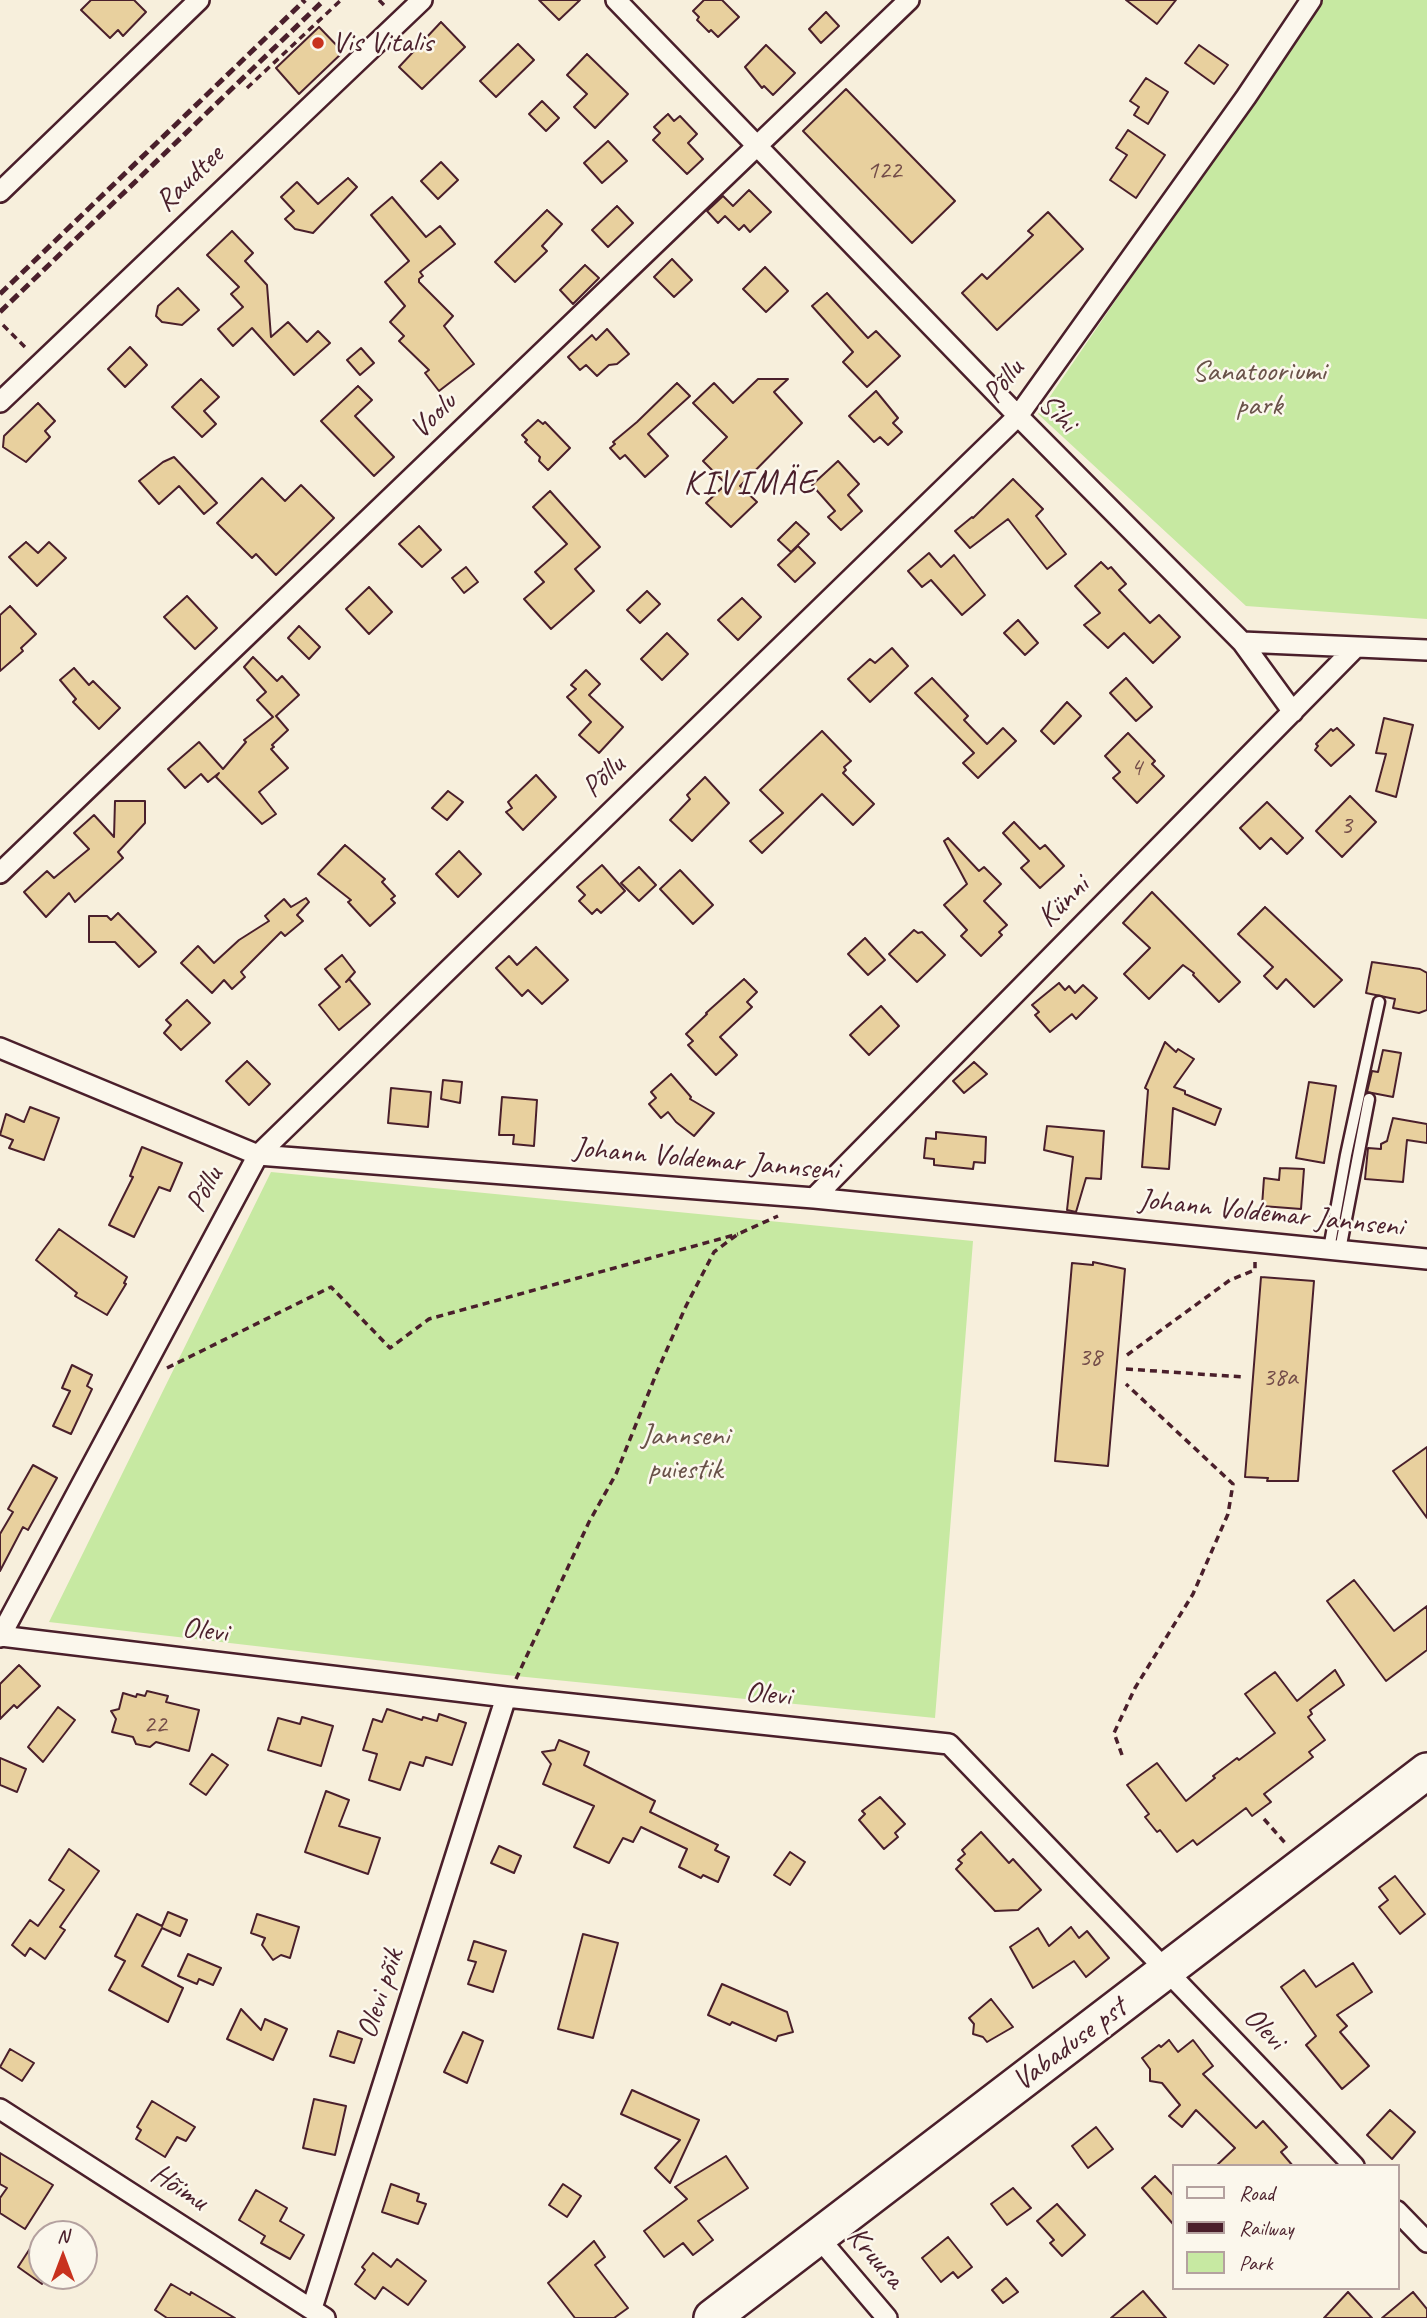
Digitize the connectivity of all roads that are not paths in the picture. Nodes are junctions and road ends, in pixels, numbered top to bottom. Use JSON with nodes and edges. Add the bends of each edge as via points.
{"nodes":[{"id":1,"x":199,"y":0,"type":"edge"},
{"id":2,"x":422,"y":0,"type":"edge"},
{"id":3,"x":616,"y":0,"type":"edge"},
{"id":4,"x":909,"y":0,"type":"edge"},
{"id":5,"x":1311,"y":0,"type":"edge"},
{"id":6,"x":758,"y":146,"type":"junction"},
{"id":7,"x":0,"y":192,"type":"edge"},
{"id":8,"x":0,"y":402,"type":"edge"},
{"id":9,"x":1018,"y":416,"type":"junction"},
{"id":10,"x":1242,"y":642,"type":"junction"},
{"id":11,"x":1356,"y":647,"type":"junction"},
{"id":12,"x":1427,"y":650,"type":"edge"},
{"id":13,"x":1293,"y":712,"type":"junction"},
{"id":14,"x":0,"y":873,"type":"edge"},
{"id":15,"x":1379,"y":1002,"type":"dead end"},
{"id":16,"x":0,"y":1048,"type":"edge"},
{"id":17,"x":1369,"y":1099,"type":"dead end"},
{"id":18,"x":258,"y":1155,"type":"junction"},
{"id":19,"x":814,"y":1198,"type":"junction"},
{"id":20,"x":1334,"y":1250,"type":"junction"},
{"id":21,"x":1427,"y":1259,"type":"edge"},
{"id":22,"x":0,"y":1637,"type":"edge"},
{"id":23,"x":506,"y":1697,"type":"junction"},
{"id":24,"x":1427,"y":1771,"type":"edge"},
{"id":25,"x":1427,"y":1797,"type":"edge"},
{"id":26,"x":1174,"y":1978,"type":"junction"},
{"id":27,"x":0,"y":2109,"type":"edge"},
{"id":28,"x":1352,"y":2164,"type":"edge"},
{"id":29,"x":1399,"y":2213,"type":"edge"},
{"id":30,"x":1427,"y":2242,"type":"edge"},
{"id":31,"x":825,"y":2245,"type":"junction"},
{"id":32,"x":319,"y":2313,"type":"edge"},
{"id":33,"x":712,"y":2318,"type":"edge"},
{"id":34,"x":747,"y":2318,"type":"edge"},
{"id":35,"x":887,"y":2318,"type":"edge"}],
"edges":[{"from":1,"to":7,"type":"street"},
{"from":2,"to":8,"type":"street","name":"Raudtee"},
{"from":3,"to":6,"type":"street","name":"Sihi"},
{"from":4,"to":6,"type":"street","name":"Voolu"},
{"from":5,"to":9,"type":"street","name":"Põllu"},
{"from":6,"to":9,"type":"street","name":"Sihi"},
{"from":6,"to":14,"type":"street","name":"Voolu"},
{"from":9,"to":10,"type":"street","name":"Sihi"},
{"from":9,"to":18,"type":"street","name":"Põllu"},
{"from":10,"to":11,"type":"street"},
{"from":10,"to":13,"type":"street","name":"Sihi"},
{"from":11,"to":12,"type":"street"},
{"from":11,"to":13,"type":"street","name":"Künni"},
{"from":13,"to":19,"type":"street","name":"Künni"},
{"from":15,"to":20,"type":"lane","via":[[1346,1155]]},
{"from":16,"to":18,"type":"street","name":"Johann Voldemar Jannseni"},
{"from":17,"to":20,"type":"lane"},
{"from":18,"to":19,"type":"street","name":"Johann Voldemar Jannseni"},
{"from":18,"to":22,"type":"street","name":"Põllu"},
{"from":19,"to":20,"type":"street","name":"Johann Voldemar Jannseni"},
{"from":20,"to":21,"type":"street","name":"Johann Voldemar Jannseni"},
{"from":22,"to":23,"type":"street","name":"Olevi"},
{"from":23,"to":26,"type":"street","name":"Olevi","via":[[949,1744]]},
{"from":23,"to":32,"type":"street","name":"Olevi põik"},
{"from":24,"to":26,"type":"highway","name":"Vabaduse pst"},
{"from":25,"to":26,"type":"highway","name":"Vabaduse pst"},
{"from":26,"to":28,"type":"street","name":"Olevi"},
{"from":26,"to":31,"type":"highway","name":"Vabaduse pst"},
{"from":27,"to":32,"type":"street","name":"Hõimu"},
{"from":29,"to":30,"type":"street"},
{"from":31,"to":33,"type":"highway","name":"Vabaduse pst"},
{"from":31,"to":34,"type":"highway","name":"Vabaduse pst"},
{"from":31,"to":35,"type":"street","name":"Kruusa"}]}
